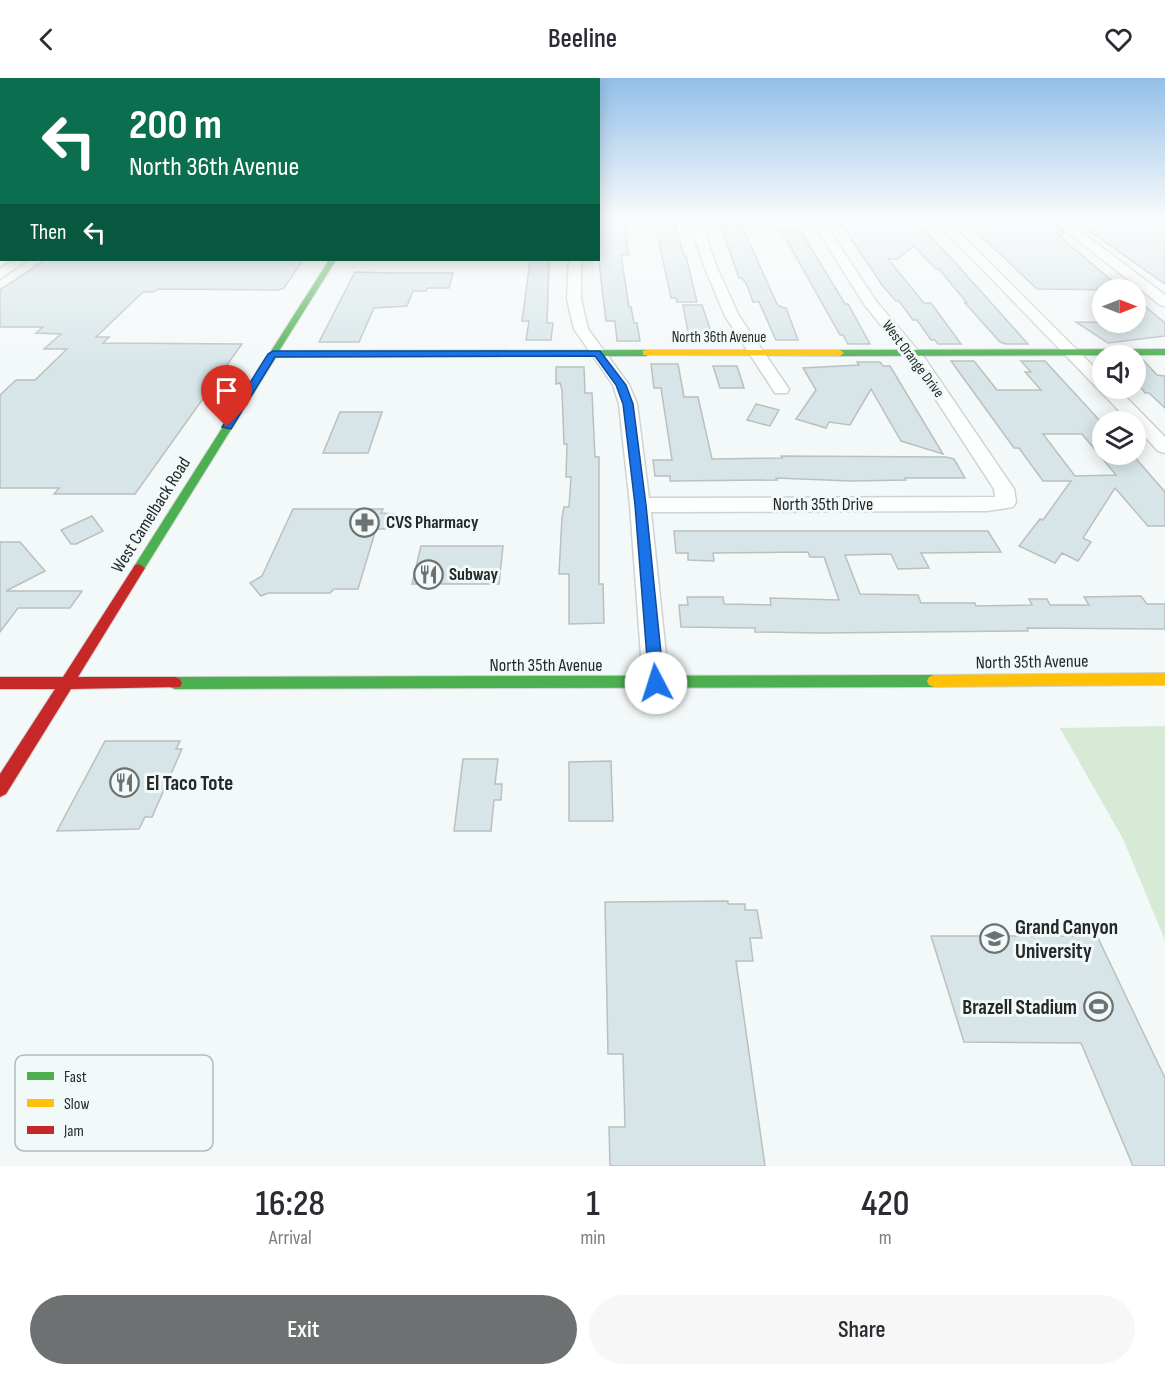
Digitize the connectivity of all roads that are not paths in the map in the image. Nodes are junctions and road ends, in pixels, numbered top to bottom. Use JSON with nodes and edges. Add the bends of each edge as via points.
{"nodes":[{"id":1,"x":326,"y":269,"type":"edge"},
{"id":2,"x":575,"y":269,"type":"edge"},
{"id":3,"x":713,"y":269,"type":"edge"},
{"id":4,"x":848,"y":269,"type":"edge"},
{"id":5,"x":988,"y":269,"type":"edge"},
{"id":6,"x":1121,"y":269,"type":"edge"},
{"id":7,"x":1165,"y":302,"type":"edge"},
{"id":8,"x":1071,"y":352,"type":"junction"},
{"id":9,"x":1165,"y":352,"type":"edge"},
{"id":10,"x":597,"y":353,"type":"junction"},
{"id":11,"x":756,"y":353,"type":"junction"},
{"id":12,"x":912,"y":353,"type":"junction"},
{"id":13,"x":273,"y":354,"type":"junction"},
{"id":14,"x":1092,"y":374,"type":"edge"},
{"id":15,"x":781,"y":389,"type":"dead end"},
{"id":16,"x":1118,"y":399,"type":"edge"},
{"id":17,"x":1165,"y":447,"type":"edge"},
{"id":18,"x":1006,"y":502,"type":"joint"},
{"id":19,"x":640,"y":505,"type":"junction"},
{"id":20,"x":1165,"y":679,"type":"edge"},
{"id":21,"x":0,"y":683,"type":"edge"},
{"id":22,"x":656,"y":683,"type":"junction"},
{"id":23,"x":66,"y":684,"type":"junction"},
{"id":24,"x":0,"y":789,"type":"edge"}],
"edges":[{"from":1,"to":13,"type":"main road","name":"West Camelback Road"},
{"from":2,"to":10,"type":"street","via":[[576,315]]},
{"from":3,"to":11,"type":"street","via":[[722,294]]},
{"from":4,"to":12,"type":"street","name":"West Orange Drive"},
{"from":5,"to":8,"type":"street"},
{"from":6,"to":7,"type":"street"},
{"from":8,"to":9,"type":"main road","name":"North 36th Avenue"},
{"from":8,"to":12,"type":"main road","name":"North 36th Avenue"},
{"from":8,"to":14,"type":"street"},
{"from":10,"to":11,"type":"main road","name":"North 36th Avenue"},
{"from":10,"to":13,"type":"main road","name":"North 36th Avenue"},
{"from":10,"to":19,"type":"street","via":[[621,385],[628,404]]},
{"from":11,"to":12,"type":"main road","name":"North 36th Avenue"},
{"from":11,"to":15,"type":"street"},
{"from":12,"to":18,"type":"street","name":"West Orange Drive","via":[[1004,489]]},
{"from":13,"to":23,"type":"main road","name":"West Camelback Road"},
{"from":16,"to":17,"type":"street"},
{"from":18,"to":19,"type":"street","name":"North 35th Drive"},
{"from":19,"to":22,"type":"street"},
{"from":20,"to":22,"type":"main road","name":"North 35th Avenue"},
{"from":21,"to":23,"type":"main road","name":"North 35th Avenue"},
{"from":22,"to":23,"type":"main road","name":"North 35th Avenue"},
{"from":23,"to":24,"type":"main road","name":"West Camelback Road"}]}
